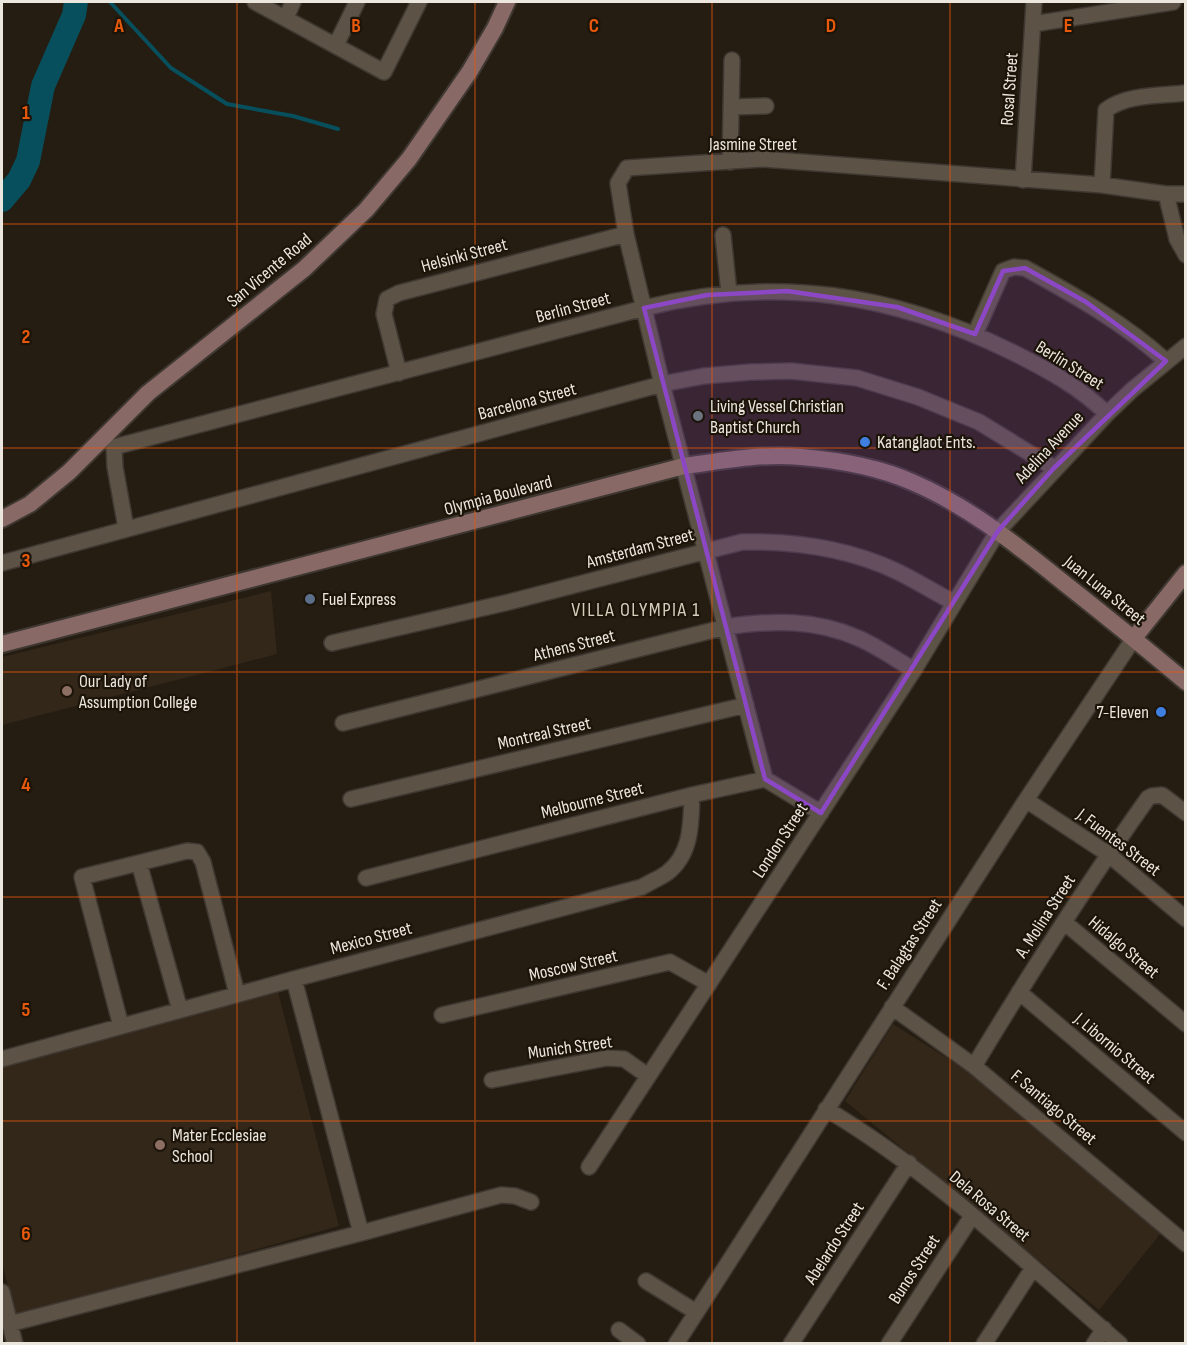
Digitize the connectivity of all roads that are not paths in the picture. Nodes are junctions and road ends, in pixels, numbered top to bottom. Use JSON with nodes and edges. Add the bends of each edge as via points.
{"nodes":[{"id":1,"x":255,"y":2,"type":"edge"},
{"id":2,"x":293,"y":2,"type":"edge"},
{"id":3,"x":357,"y":2,"type":"edge"},
{"id":4,"x":419,"y":2,"type":"edge"},
{"id":5,"x":507,"y":2,"type":"edge"},
{"id":6,"x":1034,"y":2,"type":"edge"},
{"id":7,"x":1173,"y":2,"type":"edge"},
{"id":8,"x":1113,"y":6,"type":"edge"},
{"id":9,"x":286,"y":18,"type":"junction"},
{"id":10,"x":1033,"y":24,"type":"junction"},
{"id":11,"x":336,"y":45,"type":"junction"},
{"id":12,"x":732,"y":60,"type":"dead end"},
{"id":13,"x":1185,"y":93,"type":"edge"},
{"id":14,"x":766,"y":106,"type":"dead end"},
{"id":15,"x":731,"y":107,"type":"junction"},
{"id":16,"x":730,"y":162,"type":"junction"},
{"id":17,"x":1023,"y":180,"type":"junction"},
{"id":18,"x":1102,"y":185,"type":"junction"},
{"id":19,"x":1166,"y":194,"type":"junction"},
{"id":20,"x":1185,"y":194,"type":"edge"},
{"id":21,"x":626,"y":234,"type":"junction"},
{"id":22,"x":723,"y":235,"type":"dead end"},
{"id":23,"x":1185,"y":255,"type":"edge"},
{"id":24,"x":729,"y":293,"type":"junction"},
{"id":25,"x":644,"y":308,"type":"junction"},
{"id":26,"x":975,"y":334,"type":"junction"},
{"id":27,"x":1185,"y":346,"type":"edge"},
{"id":28,"x":1166,"y":361,"type":"junction"},
{"id":29,"x":399,"y":373,"type":"junction"},
{"id":30,"x":662,"y":384,"type":"junction"},
{"id":31,"x":1107,"y":414,"type":"junction"},
{"id":32,"x":684,"y":466,"type":"junction"},
{"id":33,"x":1054,"y":468,"type":"junction"},
{"id":34,"x":2,"y":519,"type":"edge"},
{"id":35,"x":126,"y":528,"type":"junction"},
{"id":36,"x":998,"y":531,"type":"junction"},
{"id":37,"x":706,"y":550,"type":"junction"},
{"id":38,"x":2,"y":563,"type":"edge"},
{"id":39,"x":1185,"y":573,"type":"edge"},
{"id":40,"x":953,"y":602,"type":"junction"},
{"id":41,"x":726,"y":627,"type":"junction"},
{"id":42,"x":1134,"y":638,"type":"junction"},
{"id":43,"x":332,"y":643,"type":"dead end"},
{"id":44,"x":2,"y":644,"type":"edge"},
{"id":45,"x":914,"y":670,"type":"junction"},
{"id":46,"x":1185,"y":682,"type":"edge"},
{"id":47,"x":746,"y":705,"type":"junction"},
{"id":48,"x":344,"y":723,"type":"dead end"},
{"id":49,"x":765,"y":779,"type":"junction"},
{"id":50,"x":692,"y":795,"type":"junction"},
{"id":51,"x":351,"y":799,"type":"dead end"},
{"id":52,"x":1026,"y":800,"type":"junction"},
{"id":53,"x":820,"y":813,"type":"junction"},
{"id":54,"x":1185,"y":813,"type":"edge"},
{"id":55,"x":1108,"y":854,"type":"junction"},
{"id":56,"x":139,"y":863,"type":"junction"},
{"id":57,"x":366,"y":878,"type":"dead end"},
{"id":58,"x":1185,"y":919,"type":"edge"},
{"id":59,"x":1064,"y":922,"type":"junction"},
{"id":60,"x":294,"y":979,"type":"junction"},
{"id":61,"x":709,"y":984,"type":"junction"},
{"id":62,"x":1019,"y":992,"type":"junction"},
{"id":63,"x":237,"y":994,"type":"junction"},
{"id":64,"x":892,"y":1007,"type":"junction"},
{"id":65,"x":180,"y":1010,"type":"junction"},
{"id":66,"x":441,"y":1015,"type":"dead end"},
{"id":67,"x":1185,"y":1024,"type":"edge"},
{"id":68,"x":121,"y":1026,"type":"junction"},
{"id":69,"x":2,"y":1059,"type":"edge"},
{"id":70,"x":974,"y":1066,"type":"junction"},
{"id":71,"x":648,"y":1076,"type":"junction"},
{"id":72,"x":492,"y":1080,"type":"dead end"},
{"id":73,"x":826,"y":1109,"type":"junction"},
{"id":74,"x":1185,"y":1133,"type":"edge"},
{"id":75,"x":909,"y":1163,"type":"junction"},
{"id":76,"x":589,"y":1167,"type":"dead end"},
{"id":77,"x":531,"y":1202,"type":"dead end"},
{"id":78,"x":972,"y":1216,"type":"junction"},
{"id":79,"x":362,"y":1233,"type":"junction"},
{"id":80,"x":1185,"y":1244,"type":"edge"},
{"id":81,"x":1032,"y":1268,"type":"junction"},
{"id":82,"x":646,"y":1281,"type":"dead end"},
{"id":83,"x":2,"y":1292,"type":"edge"},
{"id":84,"x":696,"y":1312,"type":"junction"},
{"id":85,"x":9,"y":1324,"type":"junction"},
{"id":86,"x":1104,"y":1329,"type":"junction"},
{"id":87,"x":619,"y":1330,"type":"dead end"},
{"id":88,"x":15,"y":1344,"type":"edge"},
{"id":89,"x":638,"y":1344,"type":"edge"},
{"id":90,"x":676,"y":1344,"type":"edge"},
{"id":91,"x":791,"y":1344,"type":"edge"},
{"id":92,"x":888,"y":1344,"type":"edge"},
{"id":93,"x":984,"y":1344,"type":"edge"},
{"id":94,"x":1094,"y":1344,"type":"edge"},
{"id":95,"x":1120,"y":1344,"type":"edge"}],
"edges":[{"from":1,"to":9,"type":"street"},
{"from":2,"to":9,"type":"street"},
{"from":3,"to":11,"type":"street"},
{"from":4,"to":11,"type":"street","via":[[384,72]]},
{"from":5,"to":34,"type":"main road","name":"San Vicente Road","via":[[470,71],[409,159],[366,210],[304,269],[148,393],[69,472],[30,504]]},
{"from":6,"to":10,"type":"street","name":"Rosal Street"},
{"from":7,"to":8,"type":"street"},
{"from":8,"to":10,"type":"street"},
{"from":9,"to":11,"type":"street"},
{"from":10,"to":17,"type":"street","name":"Rosal Street"},
{"from":12,"to":15,"type":"street"},
{"from":13,"to":18,"type":"street","via":[[1126,100],[1106,110]]},
{"from":14,"to":15,"type":"street"},
{"from":15,"to":16,"type":"street"},
{"from":16,"to":17,"type":"street","name":"Jasmine Street","via":[[762,159]]},
{"from":16,"to":21,"type":"street","name":"Jasmine Street","via":[[627,168],[618,183]]},
{"from":17,"to":18,"type":"street","name":"Jasmine Street"},
{"from":18,"to":19,"type":"street","name":"Jasmine Street"},
{"from":19,"to":20,"type":"street","name":"Jasmine Street"},
{"from":19,"to":23,"type":"street"},
{"from":21,"to":25,"type":"street","name":"Jasmine Street"},
{"from":21,"to":29,"type":"street","name":"Helsinki Street","via":[[399,292],[387,299],[384,314]]},
{"from":22,"to":24,"type":"street"},
{"from":24,"to":25,"type":"street","name":"Berlin Street"},
{"from":24,"to":26,"type":"street","name":"Berlin Street","via":[[787,291],[828,295],[897,307]]},
{"from":25,"to":29,"type":"street","name":"Berlin Street"},
{"from":25,"to":30,"type":"street","name":"Jasmine Street"},
{"from":26,"to":28,"type":"street","via":[[1003,271],[1025,268],[1086,302]]},
{"from":26,"to":31,"type":"street","name":"Berlin Street","via":[[1046,369]]},
{"from":27,"to":28,"type":"street","name":"Adelina Avenue"},
{"from":28,"to":31,"type":"street","name":"Adelina Avenue"},
{"from":29,"to":35,"type":"street","name":"Berlin Street","via":[[114,447]]},
{"from":30,"to":32,"type":"street","name":"Jasmine Street"},
{"from":30,"to":33,"type":"street","name":"Barcelona Street","via":[[704,376],[791,370],[857,378],[979,422]]},
{"from":30,"to":35,"type":"street","name":"Barcelona Street"},
{"from":31,"to":33,"type":"street","name":"Adelina Avenue"},
{"from":32,"to":36,"type":"main road","name":"Olympia Boulevard","via":[[759,456],[801,457],[860,466],[941,495]]},
{"from":32,"to":37,"type":"street","name":"Jasmine Street"},
{"from":32,"to":44,"type":"main road","name":"Olympia Boulevard"},
{"from":33,"to":36,"type":"street","name":"Adelina Avenue"},
{"from":35,"to":38,"type":"street","name":"Barcelona Street"},
{"from":36,"to":40,"type":"street","name":"London Street"},
{"from":36,"to":42,"type":"main road","name":"Juan Luna Street"},
{"from":37,"to":40,"type":"street","name":"Amsterdam Street","via":[[742,542],[816,546],[895,570]]},
{"from":37,"to":41,"type":"street","name":"Jasmine Street"},
{"from":37,"to":43,"type":"street","name":"Amsterdam Street"},
{"from":39,"to":42,"type":"main road","name":"F. Balagtas Street"},
{"from":40,"to":45,"type":"street","name":"London Street"},
{"from":41,"to":45,"type":"street","name":"Athens Street","via":[[763,622],[811,624],[858,638]]},
{"from":41,"to":47,"type":"street","name":"Jasmine Street"},
{"from":41,"to":48,"type":"street","name":"Athens Street"},
{"from":42,"to":46,"type":"main road","name":"Juan Luna Street"},
{"from":42,"to":52,"type":"street","name":"F. Balagtas Street"},
{"from":45,"to":53,"type":"street","name":"London Street"},
{"from":47,"to":49,"type":"street","name":"Jasmine Street"},
{"from":47,"to":51,"type":"street","name":"Montreal Street"},
{"from":49,"to":50,"type":"street","name":"Melbourne Street"},
{"from":49,"to":53,"type":"street"},
{"from":50,"to":57,"type":"street","name":"Melbourne Street"},
{"from":50,"to":60,"type":"street","name":"Mexico Street","via":[[690,837],[681,856],[668,872],[642,887]]},
{"from":52,"to":55,"type":"street","name":"J. Fuentes Street"},
{"from":52,"to":64,"type":"street","name":"F. Balagtas Street"},
{"from":53,"to":61,"type":"street","name":"London Street"},
{"from":54,"to":55,"type":"street","name":"A. Molina Street","via":[[1167,797],[1148,798]]},
{"from":55,"to":58,"type":"street","name":"J. Fuentes Street"},
{"from":55,"to":59,"type":"street","name":"A. Molina Street"},
{"from":56,"to":63,"type":"street","via":[[196,852],[203,862]]},
{"from":56,"to":65,"type":"street"},
{"from":56,"to":68,"type":"street","via":[[82,877]]},
{"from":59,"to":62,"type":"street","name":"A. Molina Street"},
{"from":59,"to":67,"type":"street","name":"Hidalgo Street"},
{"from":60,"to":63,"type":"street","name":"Mexico Street"},
{"from":60,"to":79,"type":"street"},
{"from":61,"to":66,"type":"street","name":"Moscow Street","via":[[670,962]]},
{"from":61,"to":71,"type":"street","name":"London Street"},
{"from":62,"to":70,"type":"street","name":"A. Molina Street"},
{"from":62,"to":74,"type":"street","name":"J. Libornio Street"},
{"from":63,"to":65,"type":"street","name":"Mexico Street"},
{"from":64,"to":70,"type":"street","name":"F. Santiago Street"},
{"from":64,"to":73,"type":"street","name":"F. Balagtas Street"},
{"from":65,"to":68,"type":"street","name":"Mexico Street"},
{"from":68,"to":69,"type":"street","name":"Mexico Street"},
{"from":70,"to":80,"type":"street","name":"F. Santiago Street"},
{"from":71,"to":72,"type":"street","name":"Munich Street","via":[[624,1059],[607,1058]]},
{"from":71,"to":76,"type":"street","name":"London Street"},
{"from":73,"to":75,"type":"street","name":"Dela Rosa Street"},
{"from":73,"to":84,"type":"street","name":"F. Balagtas Street"},
{"from":75,"to":78,"type":"street","name":"Dela Rosa Street"},
{"from":75,"to":91,"type":"street","name":"Abelardo Street"},
{"from":77,"to":79,"type":"street","via":[[501,1195]]},
{"from":78,"to":81,"type":"street","name":"Dela Rosa Street"},
{"from":78,"to":92,"type":"street","name":"Bunos Street"},
{"from":79,"to":85,"type":"street"},
{"from":81,"to":86,"type":"street","name":"Dela Rosa Street"},
{"from":81,"to":93,"type":"street"},
{"from":82,"to":84,"type":"street"},
{"from":83,"to":85,"type":"street"},
{"from":84,"to":90,"type":"street","name":"F. Balagtas Street"},
{"from":85,"to":88,"type":"street"},
{"from":86,"to":94,"type":"street"},
{"from":86,"to":95,"type":"street","name":"Dela Rosa Street"},
{"from":87,"to":89,"type":"street"}]}
